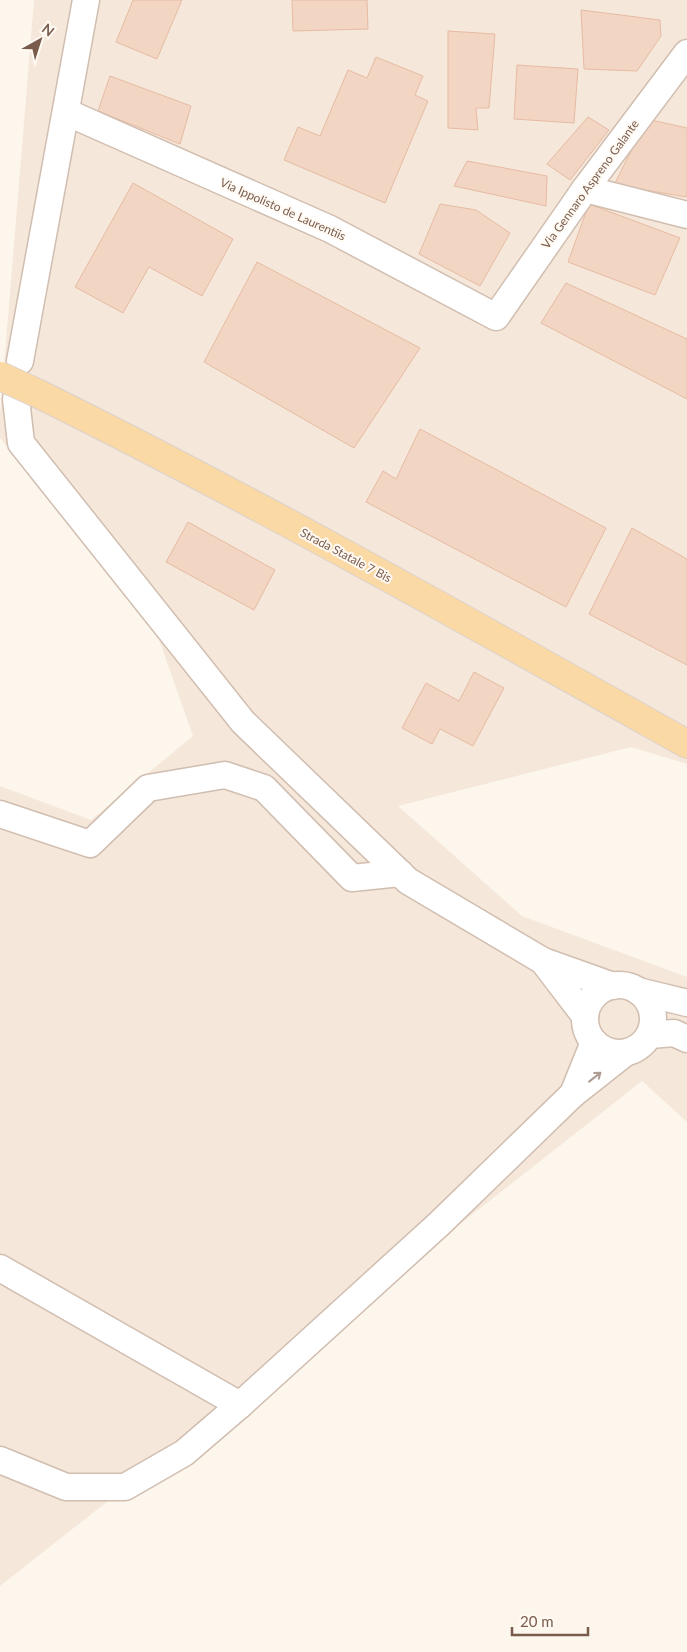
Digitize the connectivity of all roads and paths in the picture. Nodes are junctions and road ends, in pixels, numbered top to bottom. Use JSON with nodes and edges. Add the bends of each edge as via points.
{"nodes":[{"id":1,"x":86,"y":0,"type":"edge"},
{"id":2,"x":687,"y":53,"type":"edge"},
{"id":3,"x":66,"y":112,"type":"junction"},
{"id":4,"x":585,"y":189,"type":"junction"},
{"id":5,"x":687,"y":215,"type":"edge"},
{"id":6,"x":496,"y":317,"type":"joint"},
{"id":7,"x":10,"y":369,"type":"edge"},
{"id":8,"x":28,"y":396,"type":"junction"},
{"id":9,"x":687,"y":744,"type":"edge"},
{"id":10,"x":0,"y":814,"type":"edge"},
{"id":11,"x":400,"y":873,"type":"junction"},
{"id":12,"x":543,"y":961,"type":"junction"},
{"id":13,"x":626,"y":988,"type":"junction"},
{"id":14,"x":687,"y":1003,"type":"edge"},
{"id":15,"x":687,"y":1007,"type":"edge"},
{"id":16,"x":585,"y":1016,"type":"junction"},
{"id":17,"x":650,"y":1034,"type":"junction"},
{"id":18,"x":687,"y":1038,"type":"edge"},
{"id":19,"x":594,"y":1042,"type":"junction"},
{"id":20,"x":625,"y":1053,"type":"junction"},
{"id":21,"x":573,"y":1094,"type":"junction"},
{"id":22,"x":0,"y":1268,"type":"edge"},
{"id":23,"x":240,"y":1405,"type":"junction"},
{"id":24,"x":0,"y":1460,"type":"edge"}],
"edges":[{"from":1,"to":3,"type":"street"},
{"from":2,"to":4,"type":"street","name":"Via Gennaro Aspreno Galante"},
{"from":3,"to":6,"type":"street","name":"Via Ippolisto de Laurentiis","via":[[330,229]]},
{"from":3,"to":7,"type":"street"},
{"from":4,"to":5,"type":"street"},
{"from":4,"to":6,"type":"street","name":"Via Gennaro Aspreno Galante"},
{"from":7,"to":8,"type":"main road","name":"Strada Statale 7 Bis","bridge":true},
{"from":8,"to":9,"type":"main road","name":"Strada Statale 7 Bis","via":[[133,440]]},
{"from":8,"to":11,"type":"street","via":[[21,443],[243,722]]},
{"from":10,"to":11,"type":"street","via":[[90,844],[148,788],[225,775],[264,788],[352,878]]},
{"from":11,"to":12,"type":"street","via":[[408,881]]},
{"from":12,"to":13,"type":"street"},
{"from":12,"to":16,"type":"street"},
{"from":13,"to":14,"type":"street"},
{"from":13,"to":16,"type":"street","via":[[603,989],[594,996]]},
{"from":13,"to":17,"type":"street","via":[[645,997],[653,1015]]},
{"from":15,"to":17,"type":"street"},
{"from":16,"to":19,"type":"street","via":[[588,1034]]},
{"from":17,"to":18,"type":"street","via":[[674,1033]]},
{"from":17,"to":20,"type":"street","via":[[635,1050]]},
{"from":19,"to":20,"type":"street","via":[[608,1051]]},
{"from":19,"to":21,"type":"street"},
{"from":21,"to":20,"type":"street","one_way":true},
{"from":21,"to":23,"type":"street","via":[[439,1224]]},
{"from":22,"to":23,"type":"street"},
{"from":23,"to":24,"type":"street","via":[[184,1453],[126,1487],[66,1488]]}]}
